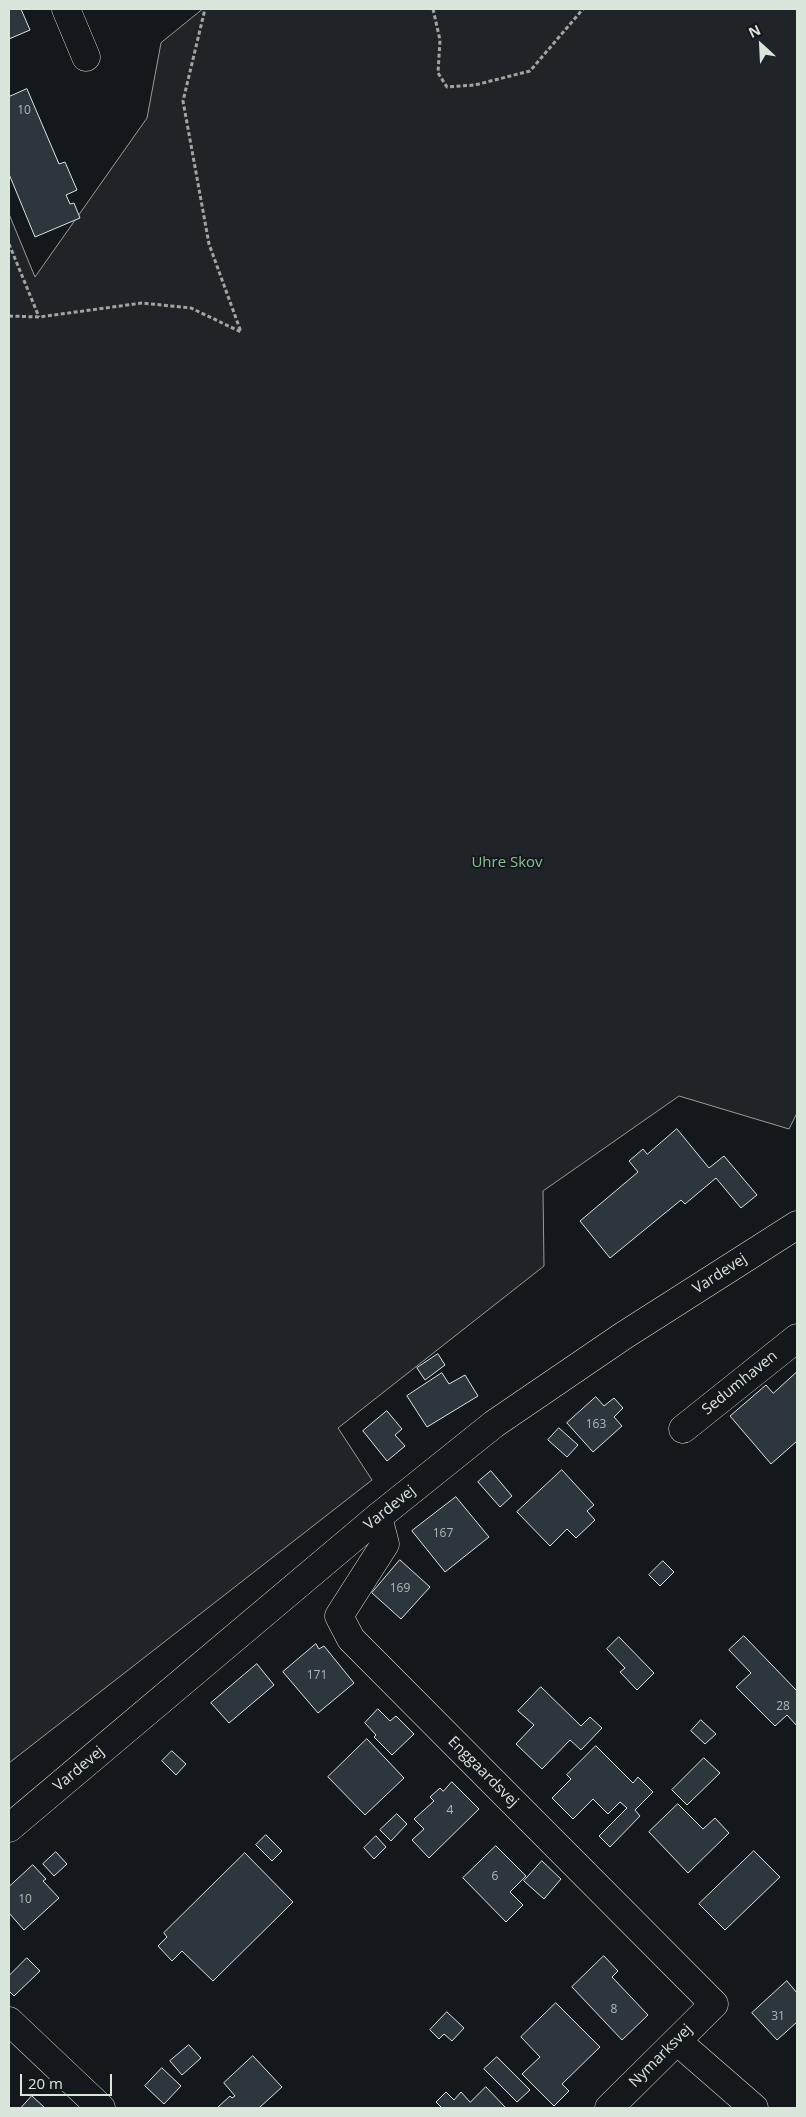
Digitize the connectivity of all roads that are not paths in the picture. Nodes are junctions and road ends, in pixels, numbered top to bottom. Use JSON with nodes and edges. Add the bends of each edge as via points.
{"nodes":[{"id":1,"x":66,"y":9,"type":"edge"},
{"id":2,"x":86,"y":57,"type":"dead end"},
{"id":3,"x":797,"y":1225,"type":"edge"},
{"id":4,"x":797,"y":1338,"type":"edge"},
{"id":5,"x":683,"y":1429,"type":"dead end"},
{"id":6,"x":378,"y":1517,"type":"junction"},
{"id":7,"x":9,"y":1828,"type":"edge"},
{"id":8,"x":714,"y":2004,"type":"joint"},
{"id":9,"x":9,"y":2021,"type":"edge"},
{"id":10,"x":677,"y":2042,"type":"junction"},
{"id":11,"x":101,"y":2108,"type":"edge"},
{"id":12,"x":609,"y":2108,"type":"edge"},
{"id":13,"x":754,"y":2108,"type":"edge"}],
"edges":[{"from":1,"to":2,"type":"street"},
{"from":3,"to":6,"type":"street","name":"Vardevej","via":[[623,1336],[494,1424]]},
{"from":4,"to":5,"type":"street","name":"Sedumhaven"},
{"from":6,"to":7,"type":"street","name":"Vardevej"},
{"from":6,"to":8,"type":"street","name":"Enggaardsvej","via":[[386,1544],[339,1616],[351,1639]]},
{"from":8,"to":10,"type":"street","name":"Nymarksvej"},
{"from":9,"to":11,"type":"street"},
{"from":10,"to":12,"type":"street","name":"Nymarksvej"},
{"from":10,"to":13,"type":"street"}]}
